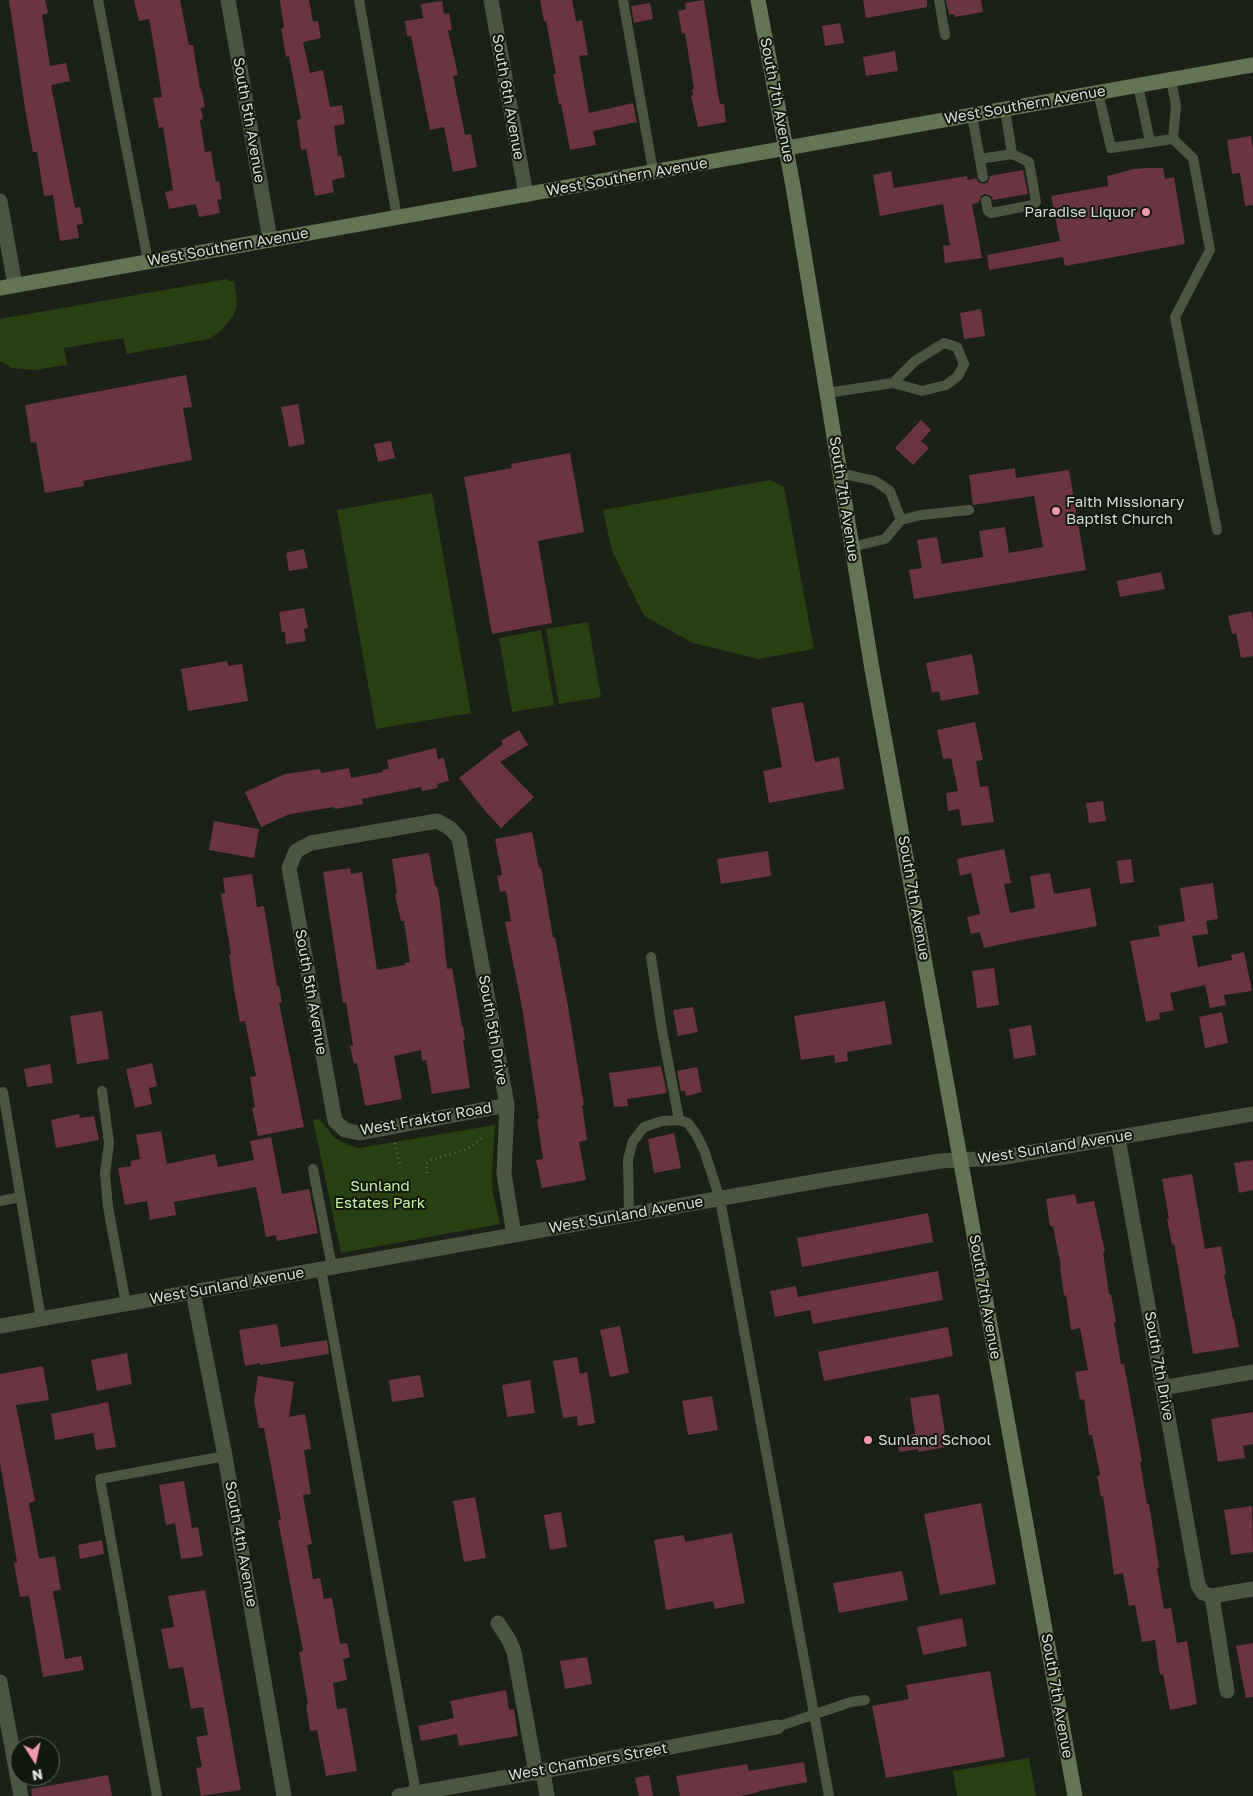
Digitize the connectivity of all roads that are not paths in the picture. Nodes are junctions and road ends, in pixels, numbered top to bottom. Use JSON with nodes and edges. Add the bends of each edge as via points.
{"nodes":[{"id":1,"x":98,"y":0,"type":"edge"},
{"id":2,"x":228,"y":0,"type":"edge"},
{"id":3,"x":359,"y":0,"type":"edge"},
{"id":4,"x":491,"y":0,"type":"edge"},
{"id":5,"x":623,"y":0,"type":"edge"},
{"id":6,"x":758,"y":0,"type":"edge"},
{"id":7,"x":939,"y":0,"type":"edge"},
{"id":8,"x":945,"y":35,"type":"dead end"},
{"id":9,"x":1253,"y":64,"type":"edge"},
{"id":10,"x":1171,"y":79,"type":"junction"},
{"id":11,"x":1138,"y":85,"type":"junction"},
{"id":12,"x":1098,"y":92,"type":"junction"},
{"id":13,"x":1005,"y":109,"type":"junction"},
{"id":14,"x":972,"y":115,"type":"junction"},
{"id":15,"x":1173,"y":139,"type":"junction"},
{"id":16,"x":1150,"y":142,"type":"junction"},
{"id":17,"x":785,"y":148,"type":"junction"},
{"id":18,"x":1012,"y":154,"type":"junction"},
{"id":19,"x":980,"y":159,"type":"junction"},
{"id":20,"x":654,"y":171,"type":"junction"},
{"id":21,"x":983,"y":177,"type":"dead end"},
{"id":22,"x":526,"y":195,"type":"junction"},
{"id":23,"x":0,"y":201,"type":"edge"},
{"id":24,"x":986,"y":201,"type":"dead end"},
{"id":25,"x":397,"y":217,"type":"junction"},
{"id":26,"x":270,"y":239,"type":"junction"},
{"id":27,"x":148,"y":261,"type":"junction"},
{"id":28,"x":8,"y":286,"type":"edge"},
{"id":29,"x":893,"y":383,"type":"junction"},
{"id":30,"x":827,"y":393,"type":"junction"},
{"id":31,"x":840,"y":473,"type":"junction"},
{"id":32,"x":969,"y":510,"type":"dead end"},
{"id":33,"x":901,"y":520,"type":"junction"},
{"id":34,"x":1217,"y":530,"type":"dead end"},
{"id":35,"x":852,"y":547,"type":"junction"},
{"id":36,"x":296,"y":851,"type":"joint"},
{"id":37,"x":651,"y":958,"type":"dead end"},
{"id":38,"x":102,"y":1091,"type":"dead end"},
{"id":39,"x":3,"y":1092,"type":"dead end"},
{"id":40,"x":507,"y":1105,"type":"junction"},
{"id":41,"x":1253,"y":1114,"type":"edge"},
{"id":42,"x":679,"y":1120,"type":"junction"},
{"id":43,"x":345,"y":1130,"type":"joint"},
{"id":44,"x":1118,"y":1138,"type":"junction"},
{"id":45,"x":961,"y":1160,"type":"junction"},
{"id":46,"x":313,"y":1169,"type":"dead end"},
{"id":47,"x":20,"y":1197,"type":"junction"},
{"id":48,"x":720,"y":1199,"type":"junction"},
{"id":49,"x":0,"y":1201,"type":"edge"},
{"id":50,"x":629,"y":1215,"type":"junction"},
{"id":51,"x":514,"y":1235,"type":"junction"},
{"id":52,"x":327,"y":1268,"type":"junction"},
{"id":53,"x":193,"y":1292,"type":"junction"},
{"id":54,"x":126,"y":1304,"type":"junction"},
{"id":55,"x":41,"y":1319,"type":"junction"},
{"id":56,"x":0,"y":1326,"type":"edge"},
{"id":57,"x":1253,"y":1372,"type":"edge"},
{"id":58,"x":1162,"y":1388,"type":"junction"},
{"id":59,"x":226,"y":1456,"type":"junction"},
{"id":60,"x":1253,"y":1588,"type":"edge"},
{"id":61,"x":1207,"y":1594,"type":"junction"},
{"id":62,"x":498,"y":1623,"type":"dead end"},
{"id":63,"x":0,"y":1682,"type":"edge"},
{"id":64,"x":1227,"y":1691,"type":"dead end"},
{"id":65,"x":865,"y":1700,"type":"dead end"},
{"id":66,"x":813,"y":1714,"type":"junction"},
{"id":67,"x":777,"y":1727,"type":"joint"},
{"id":68,"x":540,"y":1772,"type":"junction"},
{"id":69,"x":416,"y":1793,"type":"junction"},
{"id":70,"x":22,"y":1796,"type":"edge"},
{"id":71,"x":157,"y":1796,"type":"edge"},
{"id":72,"x":284,"y":1796,"type":"edge"},
{"id":73,"x":399,"y":1796,"type":"edge"},
{"id":74,"x":548,"y":1796,"type":"edge"},
{"id":75,"x":830,"y":1796,"type":"edge"},
{"id":76,"x":1074,"y":1796,"type":"edge"}],
"edges":[{"from":1,"to":27,"type":"lane"},
{"from":2,"to":26,"type":"street","name":"South 5th Avenue"},
{"from":3,"to":25,"type":"lane"},
{"from":4,"to":22,"type":"street","name":"South 6th Avenue"},
{"from":5,"to":20,"type":"lane"},
{"from":6,"to":17,"type":"main road","name":"South 7th Avenue"},
{"from":7,"to":8,"type":"lane"},
{"from":9,"to":10,"type":"main road","name":"West Southern Avenue"},
{"from":10,"to":11,"type":"main road","name":"West Southern Avenue"},
{"from":10,"to":15,"type":"lane","via":[[1176,106]]},
{"from":11,"to":12,"type":"main road","name":"West Southern Avenue"},
{"from":11,"to":16,"type":"lane"},
{"from":12,"to":13,"type":"main road","name":"West Southern Avenue"},
{"from":12,"to":16,"type":"lane","via":[[1111,148]]},
{"from":13,"to":14,"type":"main road","name":"West Southern Avenue"},
{"from":13,"to":18,"type":"lane"},
{"from":14,"to":17,"type":"main road","name":"West Southern Avenue"},
{"from":14,"to":19,"type":"lane"},
{"from":15,"to":16,"type":"lane"},
{"from":15,"to":34,"type":"lane","via":[[1193,158],[1210,250],[1176,317]]},
{"from":17,"to":20,"type":"main road","name":"West Southern Avenue"},
{"from":17,"to":30,"type":"main road","name":"South 7th Avenue"},
{"from":18,"to":19,"type":"lane"},
{"from":18,"to":24,"type":"lane","via":[[1029,162],[1036,202],[991,213]]},
{"from":19,"to":21,"type":"lane"},
{"from":20,"to":22,"type":"main road","name":"West Southern Avenue"},
{"from":22,"to":25,"type":"main road","name":"West Southern Avenue"},
{"from":23,"to":28,"type":"street"},
{"from":25,"to":26,"type":"main road","name":"West Southern Avenue"},
{"from":26,"to":27,"type":"main road","name":"West Southern Avenue"},
{"from":27,"to":28,"type":"main road","name":"West Southern Avenue"},
{"from":29,"to":29,"type":"lane","via":[[922,391],[946,385],[958,376],[964,364],[957,347],[944,343],[915,360]]},
{"from":29,"to":30,"type":"lane"},
{"from":30,"to":31,"type":"main road","name":"South 7th Avenue"},
{"from":31,"to":33,"type":"lane","via":[[875,481],[890,491]]},
{"from":31,"to":35,"type":"main road","name":"South 7th Avenue"},
{"from":32,"to":33,"type":"lane"},
{"from":33,"to":35,"type":"lane","via":[[885,539]]},
{"from":35,"to":45,"type":"main road","name":"South 7th Avenue"},
{"from":36,"to":40,"type":"street","name":"South 5th Drive","via":[[311,843],[438,821],[459,838]]},
{"from":36,"to":43,"type":"street","name":"South 5th Avenue","via":[[289,868],[334,1121]]},
{"from":37,"to":42,"type":"lane"},
{"from":38,"to":54,"type":"lane","via":[[110,1143],[105,1174],[108,1207]]},
{"from":39,"to":47,"type":"lane"},
{"from":40,"to":43,"type":"street","name":"West Fraktor Road","via":[[360,1133]]},
{"from":40,"to":51,"type":"street","name":"South 5th Drive","via":[[504,1174]]},
{"from":41,"to":44,"type":"street","name":"West Sunland Avenue"},
{"from":42,"to":48,"type":"lane","via":[[688,1123],[696,1134]]},
{"from":42,"to":50,"type":"lane","via":[[644,1127],[633,1141],[628,1159]]},
{"from":44,"to":45,"type":"street","name":"West Sunland Avenue","via":[[999,1158]]},
{"from":44,"to":58,"type":"street","name":"South 7th Drive"},
{"from":45,"to":48,"type":"street","name":"West Sunland Avenue"},
{"from":45,"to":76,"type":"main road","name":"South 7th Avenue"},
{"from":46,"to":52,"type":"lane"},
{"from":47,"to":49,"type":"lane"},
{"from":47,"to":55,"type":"lane"},
{"from":48,"to":50,"type":"street","name":"West Sunland Avenue"},
{"from":48,"to":66,"type":"lane"},
{"from":50,"to":51,"type":"street","name":"West Sunland Avenue"},
{"from":51,"to":52,"type":"street","name":"West Sunland Avenue"},
{"from":52,"to":53,"type":"street","name":"West Sunland Avenue"},
{"from":52,"to":69,"type":"lane"},
{"from":53,"to":54,"type":"street","name":"West Sunland Avenue"},
{"from":53,"to":59,"type":"street","name":"South 4th Avenue"},
{"from":54,"to":55,"type":"street","name":"West Sunland Avenue"},
{"from":55,"to":56,"type":"street","name":"West Sunland Avenue"},
{"from":57,"to":58,"type":"street"},
{"from":58,"to":61,"type":"street","name":"South 7th Drive","via":[[1198,1585]]},
{"from":59,"to":71,"type":"lane","via":[[100,1479]]},
{"from":59,"to":72,"type":"street","name":"South 4th Avenue"},
{"from":60,"to":61,"type":"street"},
{"from":61,"to":64,"type":"street","name":"South 7th Drive"},
{"from":62,"to":68,"type":"street","via":[[514,1652]]},
{"from":63,"to":70,"type":"street"},
{"from":65,"to":66,"type":"lane"},
{"from":66,"to":67,"type":"lane"},
{"from":66,"to":75,"type":"lane"},
{"from":67,"to":68,"type":"street","name":"West Chambers Street"},
{"from":68,"to":69,"type":"street","name":"West Chambers Street"},
{"from":68,"to":74,"type":"street"},
{"from":69,"to":73,"type":"street","name":"West Chambers Street"}]}
